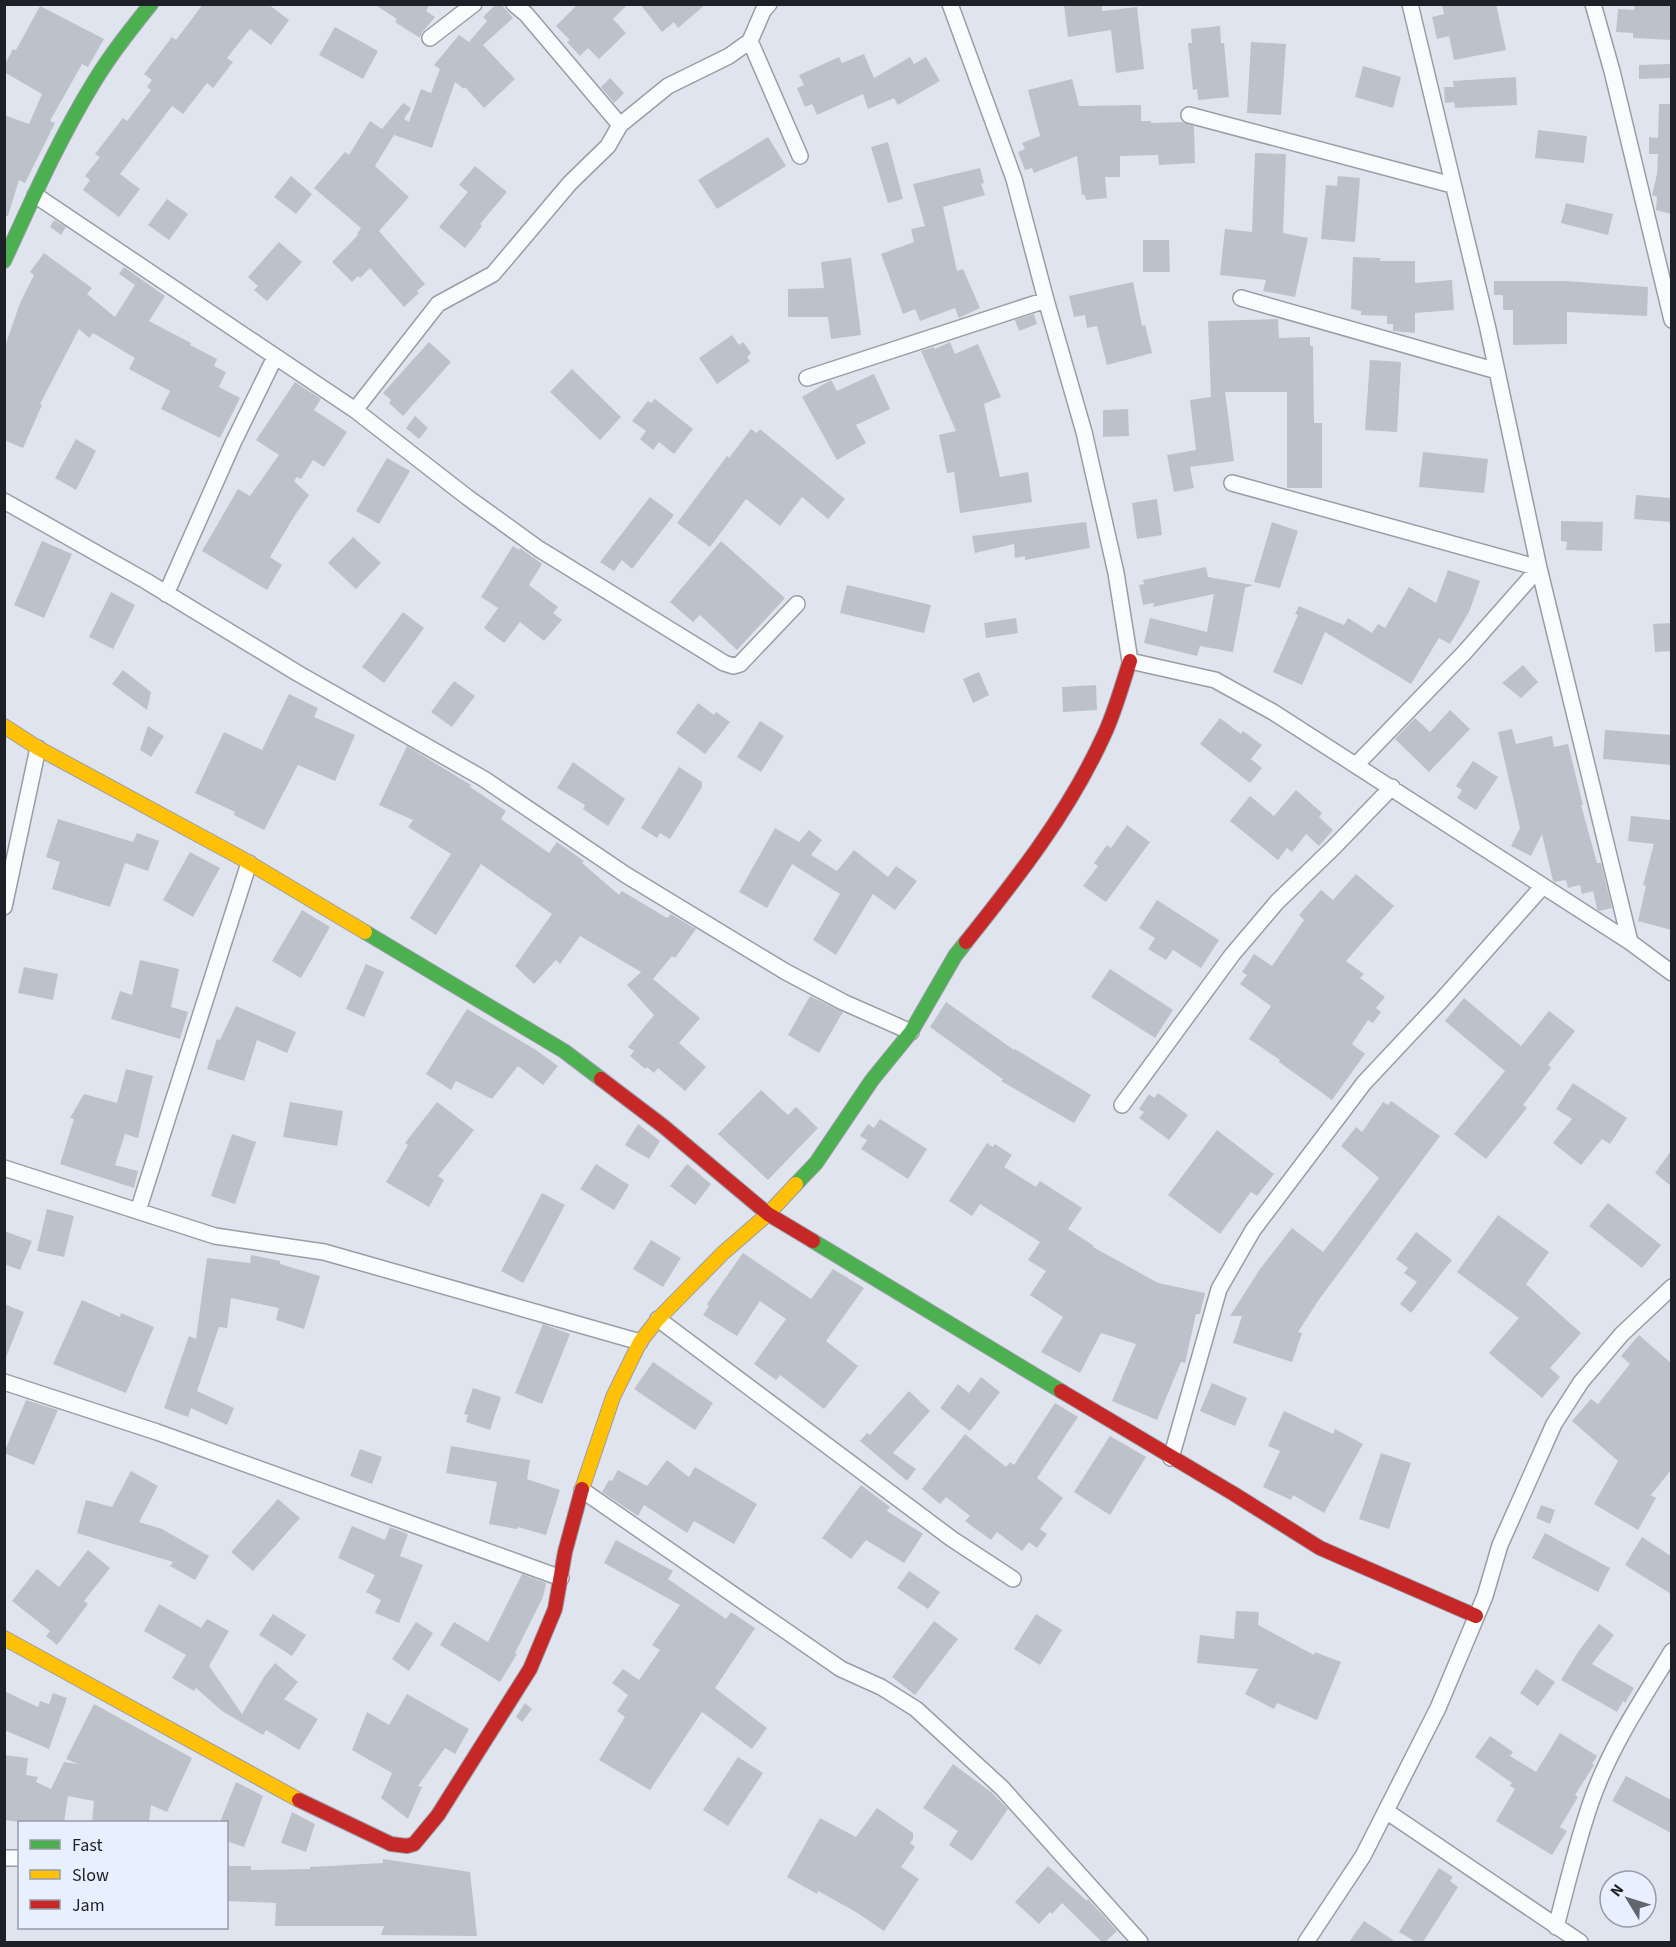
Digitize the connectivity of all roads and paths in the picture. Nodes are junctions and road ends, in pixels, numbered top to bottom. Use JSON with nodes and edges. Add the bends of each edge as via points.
{"nodes":[{"id":1,"x":150,"y":4,"type":"edge"},
{"id":2,"x":474,"y":4,"type":"edge"},
{"id":3,"x":514,"y":4,"type":"edge"},
{"id":4,"x":769,"y":4,"type":"edge"},
{"id":5,"x":950,"y":4,"type":"edge"},
{"id":6,"x":1410,"y":4,"type":"edge"},
{"id":7,"x":1593,"y":4,"type":"edge"},
{"id":8,"x":430,"y":38,"type":"dead end"},
{"id":9,"x":750,"y":41,"type":"junction"},
{"id":10,"x":1189,"y":115,"type":"dead end"},
{"id":11,"x":620,"y":125,"type":"junction"},
{"id":12,"x":800,"y":156,"type":"dead end"},
{"id":13,"x":1452,"y":185,"type":"junction"},
{"id":14,"x":35,"y":195,"type":"junction"},
{"id":15,"x":4,"y":261,"type":"edge"},
{"id":16,"x":1241,"y":298,"type":"dead end"},
{"id":17,"x":1046,"y":300,"type":"junction"},
{"id":18,"x":1671,"y":320,"type":"edge"},
{"id":19,"x":275,"y":357,"type":"junction"},
{"id":20,"x":1497,"y":371,"type":"junction"},
{"id":21,"x":807,"y":378,"type":"dead end"},
{"id":22,"x":355,"y":410,"type":"junction"},
{"id":23,"x":1232,"y":483,"type":"dead end"},
{"id":24,"x":4,"y":501,"type":"edge"},
{"id":25,"x":1539,"y":568,"type":"junction"},
{"id":26,"x":166,"y":594,"type":"junction"},
{"id":27,"x":797,"y":604,"type":"dead end"},
{"id":28,"x":1130,"y":661,"type":"junction"},
{"id":29,"x":4,"y":726,"type":"edge"},
{"id":30,"x":38,"y":748,"type":"junction"},
{"id":31,"x":1356,"y":765,"type":"junction"},
{"id":32,"x":1392,"y":787,"type":"junction"},
{"id":33,"x":249,"y":863,"type":"junction"},
{"id":34,"x":1543,"y":886,"type":"junction"},
{"id":35,"x":4,"y":907,"type":"edge"},
{"id":36,"x":1630,"y":942,"type":"junction"},
{"id":37,"x":1671,"y":973,"type":"edge"},
{"id":38,"x":911,"y":1032,"type":"junction"},
{"id":39,"x":1122,"y":1105,"type":"dead end"},
{"id":40,"x":4,"y":1168,"type":"edge"},
{"id":41,"x":138,"y":1211,"type":"junction"},
{"id":42,"x":768,"y":1214,"type":"junction"},
{"id":43,"x":1671,"y":1287,"type":"edge"},
{"id":44,"x":658,"y":1319,"type":"junction"},
{"id":45,"x":640,"y":1342,"type":"junction"},
{"id":46,"x":4,"y":1382,"type":"edge"},
{"id":47,"x":1171,"y":1458,"type":"junction"},
{"id":48,"x":582,"y":1490,"type":"junction"},
{"id":49,"x":561,"y":1578,"type":"junction"},
{"id":50,"x":1013,"y":1579,"type":"dead end"},
{"id":51,"x":1476,"y":1616,"type":"junction"},
{"id":52,"x":4,"y":1638,"type":"edge"},
{"id":53,"x":1671,"y":1651,"type":"edge"},
{"id":54,"x":1386,"y":1811,"type":"junction"},
{"id":55,"x":1556,"y":1926,"type":"junction"},
{"id":56,"x":1140,"y":1942,"type":"edge"},
{"id":57,"x":1306,"y":1942,"type":"edge"},
{"id":58,"x":1580,"y":1942,"type":"edge"}],
"edges":[{"from":1,"to":14,"type":"street","via":[[97,78]]},
{"from":2,"to":8,"type":"street"},
{"from":3,"to":11,"type":"street"},
{"from":4,"to":9,"type":"street"},
{"from":5,"to":17,"type":"street","via":[[1014,179]]},
{"from":6,"to":13,"type":"street"},
{"from":7,"to":18,"type":"street"},
{"from":9,"to":11,"type":"street","via":[[729,56],[668,86]]},
{"from":9,"to":12,"type":"street"},
{"from":10,"to":13,"type":"street"},
{"from":11,"to":22,"type":"street","via":[[608,146],[557,198],[493,274],[438,304]]},
{"from":13,"to":20,"type":"street"},
{"from":14,"to":15,"type":"street"},
{"from":14,"to":19,"type":"street"},
{"from":16,"to":20,"type":"street"},
{"from":17,"to":21,"type":"street"},
{"from":17,"to":28,"type":"street","via":[[1084,432],[1116,573]]},
{"from":19,"to":22,"type":"street"},
{"from":19,"to":26,"type":"street"},
{"from":20,"to":25,"type":"street"},
{"from":22,"to":27,"type":"street","via":[[539,549],[724,663],[740,664]]},
{"from":23,"to":25,"type":"street"},
{"from":24,"to":26,"type":"street"},
{"from":25,"to":31,"type":"street"},
{"from":25,"to":36,"type":"street"},
{"from":26,"to":38,"type":"street","via":[[484,779],[626,875],[786,972]]},
{"from":28,"to":31,"type":"street","via":[[1215,680]]},
{"from":28,"to":38,"type":"street","via":[[1105,734],[1065,809],[1025,868],[954,956]]},
{"from":29,"to":30,"type":"street"},
{"from":30,"to":33,"type":"street"},
{"from":30,"to":35,"type":"street"},
{"from":31,"to":32,"type":"street"},
{"from":32,"to":34,"type":"street"},
{"from":32,"to":39,"type":"street","via":[[1277,902],[1232,955]]},
{"from":33,"to":41,"type":"street"},
{"from":33,"to":42,"type":"street","via":[[564,1051],[663,1126]]},
{"from":34,"to":36,"type":"street"},
{"from":34,"to":47,"type":"street","via":[[1364,1083],[1253,1230],[1219,1289]]},
{"from":36,"to":37,"type":"street"},
{"from":38,"to":42,"type":"street","via":[[872,1080],[816,1163]]},
{"from":40,"to":41,"type":"street"},
{"from":41,"to":45,"type":"street","via":[[215,1236],[324,1252]]},
{"from":42,"to":44,"type":"street"},
{"from":42,"to":47,"type":"street"},
{"from":43,"to":51,"type":"street","via":[[1622,1334],[1588,1374],[1554,1424],[1500,1545]]},
{"from":44,"to":45,"type":"street"},
{"from":44,"to":50,"type":"street","via":[[952,1539]]},
{"from":45,"to":48,"type":"street","via":[[613,1397]]},
{"from":46,"to":49,"type":"street","via":[[158,1432]]},
{"from":47,"to":51,"type":"street","via":[[1320,1548]]},
{"from":48,"to":49,"type":"street"},
{"from":48,"to":56,"type":"street","via":[[841,1669],[916,1709],[1002,1788]]},
{"from":49,"to":52,"type":"street","via":[[555,1610],[530,1669],[438,1815],[414,1844],[407,1846],[391,1844],[327,1815]]},
{"from":51,"to":54,"type":"street","via":[[1438,1708]]},
{"from":53,"to":55,"type":"street","via":[[1636,1707],[1598,1784]]},
{"from":54,"to":55,"type":"street"},
{"from":54,"to":57,"type":"street","via":[[1363,1856]]},
{"from":55,"to":58,"type":"street"}]}
